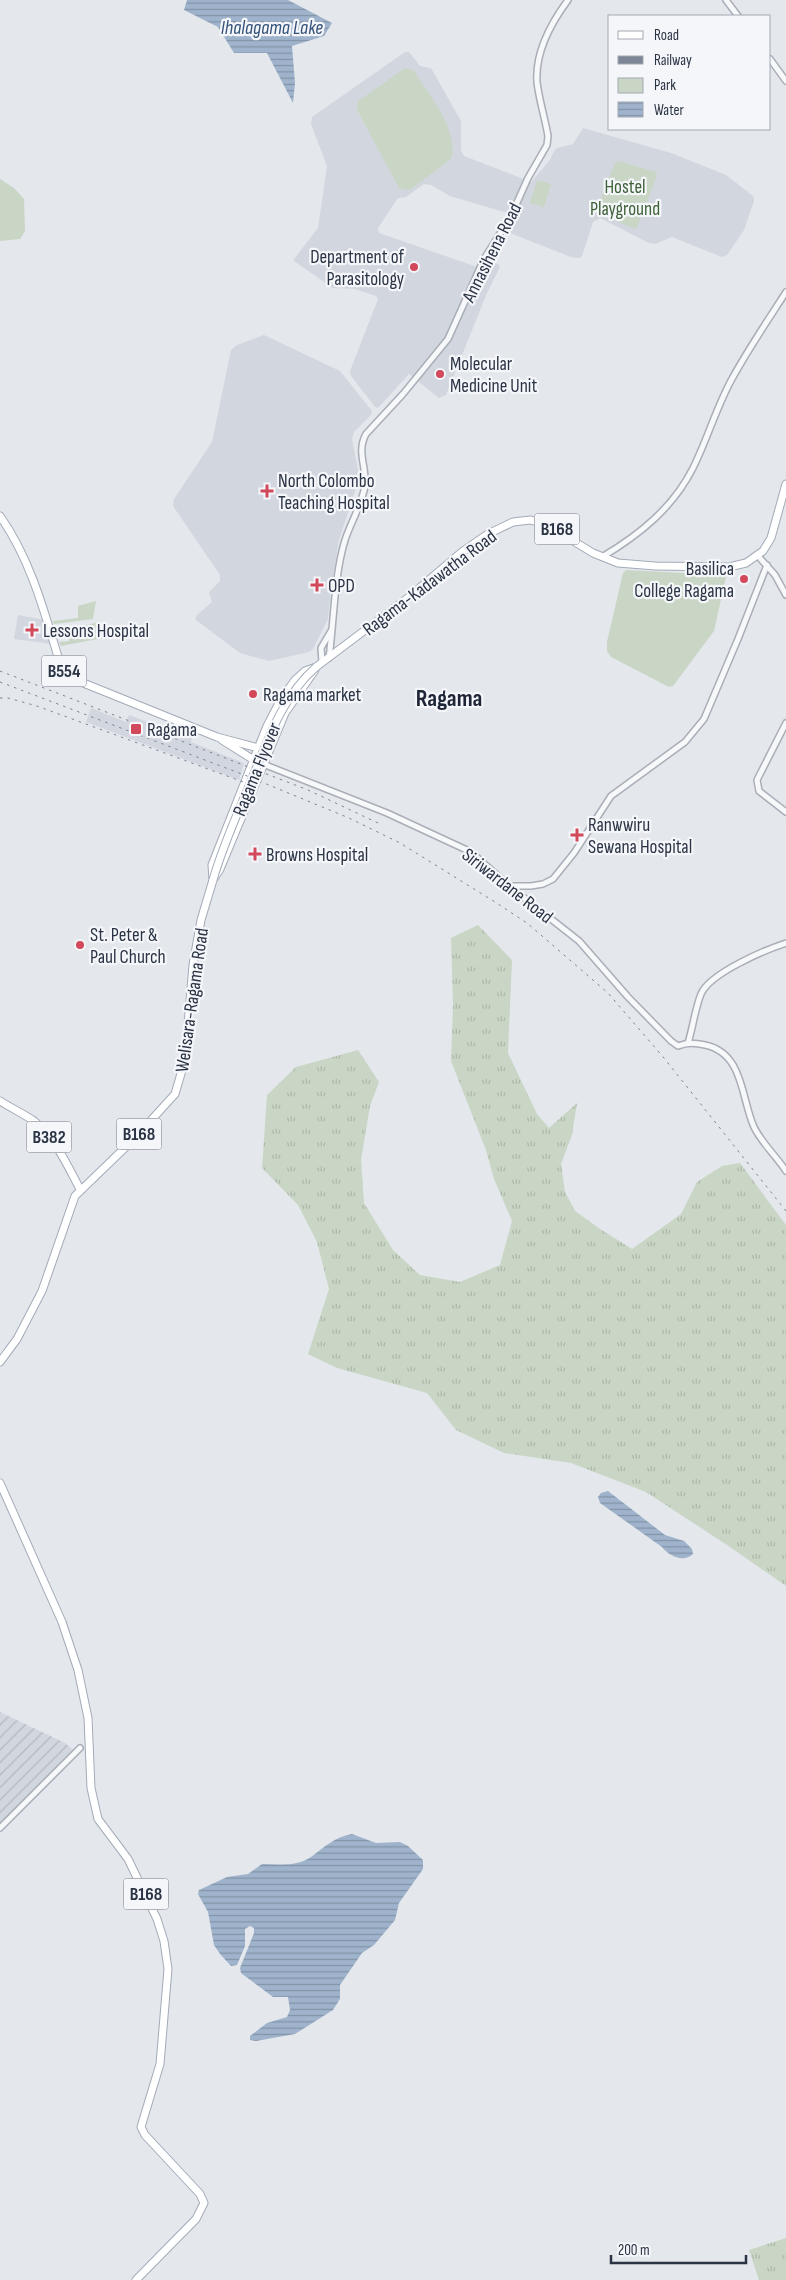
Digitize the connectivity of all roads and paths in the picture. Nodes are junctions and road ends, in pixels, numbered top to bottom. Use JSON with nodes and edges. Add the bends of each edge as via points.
{"nodes":[{"id":1,"x":568,"y":0,"type":"edge"},
{"id":2,"x":726,"y":0,"type":"edge"},
{"id":3,"x":737,"y":15,"type":"edge"},
{"id":4,"x":771,"y":60,"type":"edge"},
{"id":5,"x":786,"y":81,"type":"edge"},
{"id":6,"x":786,"y":292,"type":"edge"},
{"id":7,"x":786,"y":484,"type":"edge"},
{"id":8,"x":0,"y":516,"type":"edge"},
{"id":9,"x":758,"y":556,"type":"junction"},
{"id":10,"x":601,"y":557,"type":"junction"},
{"id":11,"x":766,"y":565,"type":"junction"},
{"id":12,"x":786,"y":595,"type":"edge"},
{"id":13,"x":333,"y":629,"type":"junction"},
{"id":14,"x":326,"y":660,"type":"junction"},
{"id":15,"x":316,"y":667,"type":"junction"},
{"id":16,"x":786,"y":722,"type":"edge"},
{"id":17,"x":217,"y":737,"type":"junction"},
{"id":18,"x":259,"y":748,"type":"junction"},
{"id":19,"x":268,"y":751,"type":"junction"},
{"id":20,"x":254,"y":760,"type":"junction"},
{"id":21,"x":263,"y":764,"type":"junction"},
{"id":22,"x":786,"y":812,"type":"edge"},
{"id":23,"x":213,"y":880,"type":"junction"},
{"id":24,"x":509,"y":886,"type":"junction"},
{"id":25,"x":786,"y":943,"type":"edge"},
{"id":26,"x":688,"y":1043,"type":"junction"},
{"id":27,"x":0,"y":1101,"type":"edge"},
{"id":28,"x":786,"y":1170,"type":"edge"},
{"id":29,"x":80,"y":1189,"type":"junction"},
{"id":30,"x":0,"y":1362,"type":"edge"},
{"id":31,"x":0,"y":1483,"type":"edge"},
{"id":32,"x":80,"y":1748,"type":"dead end"},
{"id":33,"x":0,"y":1828,"type":"edge"},
{"id":34,"x":136,"y":2280,"type":"edge"}],
"edges":[{"from":1,"to":13,"type":"street","name":"Annasihena Road","via":[[551,28],[539,58],[538,82],[547,145],[511,216],[484,259],[448,339],[362,441],[360,450],[365,487],[345,540]]},
{"from":2,"to":3,"type":"street"},
{"from":4,"to":5,"type":"street"},
{"from":6,"to":10,"type":"street","via":[[732,378],[693,469],[679,490],[650,524]]},
{"from":7,"to":9,"type":"main road","via":[[771,538]]},
{"from":8,"to":17,"type":"main road","number":"B554","via":[[39,595],[62,670],[71,678]]},
{"from":9,"to":10,"type":"main road","name":"Ragama-Kadawatha Road","number":"B168","via":[[746,563],[717,567],[631,565]]},
{"from":9,"to":11,"type":"street"},
{"from":10,"to":14,"type":"main road","name":"Ragama-Kadawatha Road","number":"B168","via":[[544,522],[513,522],[462,552]]},
{"from":11,"to":12,"type":"street"},
{"from":11,"to":24,"type":"street","via":[[704,719],[691,735],[611,796],[553,879],[531,886]]},
{"from":13,"to":14,"type":"street","name":"Annasihena Road"},
{"from":13,"to":14,"type":"street","name":"Annasihena Road","via":[[321,648]]},
{"from":14,"to":15,"type":"main road","name":"Ragama-Kadawatha Road","number":"B168"},
{"from":15,"to":18,"type":"main road","number":"B168","via":[[295,680],[280,701]]},
{"from":15,"to":19,"type":"main road","number":"B168","via":[[285,713]]},
{"from":15,"to":23,"type":"main road","name":"Ragama Flyover","number":"B168","bridge":true,"via":[[295,688],[278,716]]},
{"from":16,"to":22,"type":"street","via":[[757,780],[759,791]]},
{"from":17,"to":18,"type":"main road","number":"B554"},
{"from":17,"to":20,"type":"main road","number":"B554"},
{"from":18,"to":19,"type":"main road"},
{"from":18,"to":20,"type":"main road","number":"B168"},
{"from":19,"to":21,"type":"main road","number":"B168"},
{"from":20,"to":21,"type":"main road"},
{"from":20,"to":23,"type":"main road","number":"B168","via":[[212,865]]},
{"from":21,"to":23,"type":"main road","number":"B168"},
{"from":21,"to":24,"type":"street","name":"Siriwardane Road","via":[[388,813],[471,852]]},
{"from":23,"to":29,"type":"main road","name":"Welisara-Ragama Road","number":"B168","via":[[201,920],[193,965],[185,1060],[175,1094],[134,1139]]},
{"from":24,"to":26,"type":"street","name":"Siriwardane Road","via":[[579,941],[671,1041],[678,1046]]},
{"from":25,"to":26,"type":"street","via":[[762,950],[710,981],[702,993]]},
{"from":26,"to":28,"type":"street","via":[[714,1048],[731,1063],[740,1078],[754,1128]]},
{"from":27,"to":29,"type":"main road","number":"B382","via":[[42,1129],[56,1145]]},
{"from":29,"to":30,"type":"main road","name":"Welisara-Ragama Road","number":"B168","via":[[42,1291]]},
{"from":31,"to":34,"type":"main road","number":"B168","via":[[62,1622],[76,1662],[88,1718],[92,1788],[98,1820],[128,1859],[164,1941],[168,1969],[160,2064],[141,2127],[200,2194],[204,2203],[196,2219]]},
{"from":32,"to":33,"type":"street"}]}
